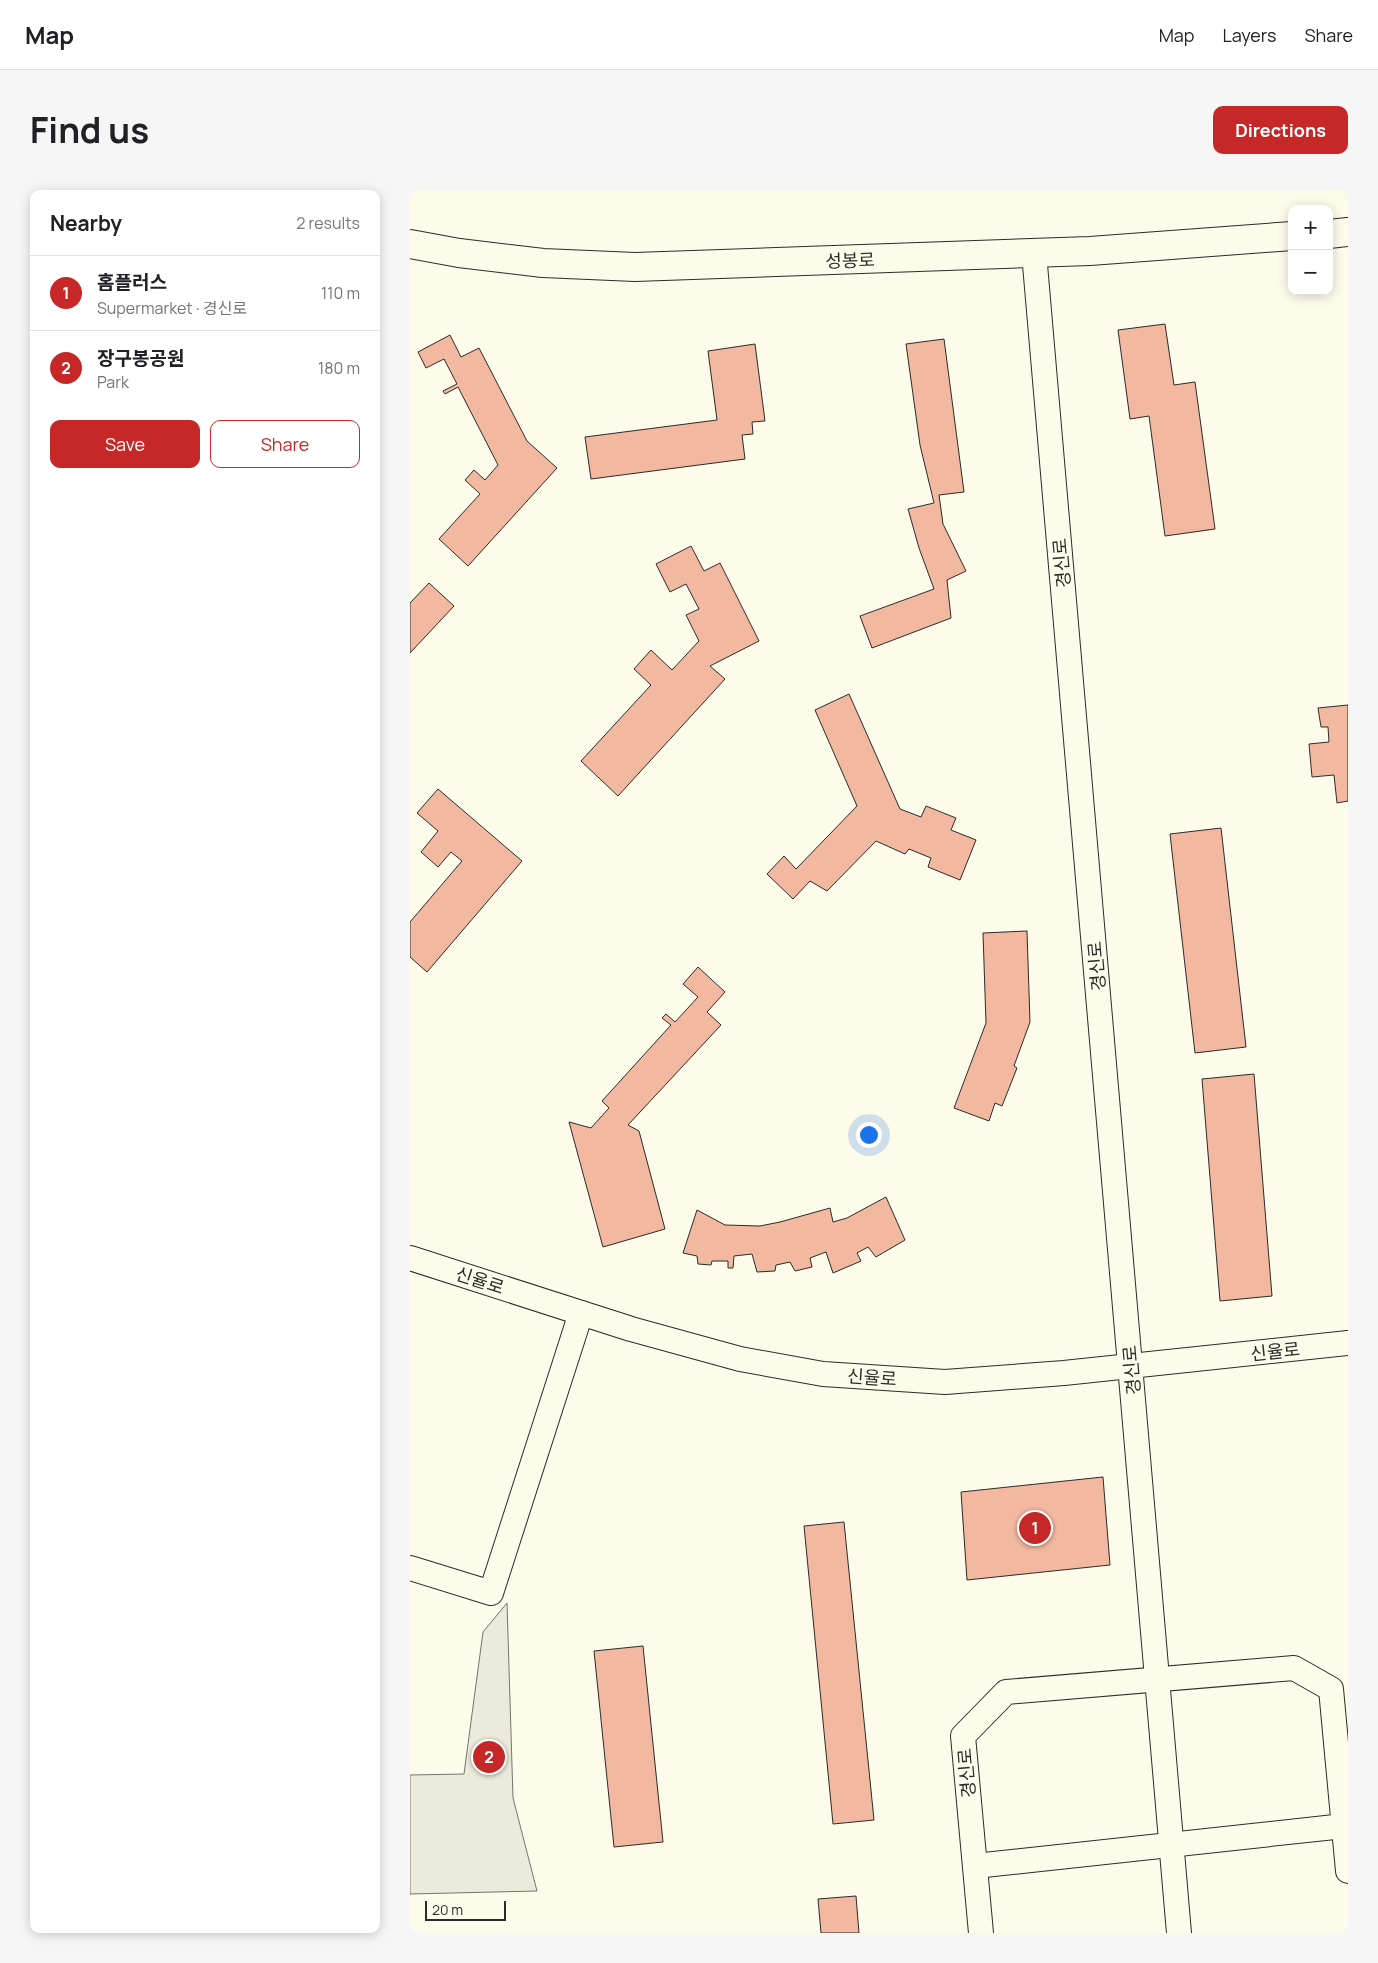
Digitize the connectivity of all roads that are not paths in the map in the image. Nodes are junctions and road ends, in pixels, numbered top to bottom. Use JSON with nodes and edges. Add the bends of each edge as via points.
{"nodes":[{"id":1,"x":1348,"y":232,"type":"edge"},
{"id":2,"x":1333,"y":234,"type":"edge"},
{"id":3,"x":1288,"y":236,"type":"edge"},
{"id":4,"x":410,"y":244,"type":"edge"},
{"id":5,"x":1034,"y":253,"type":"junction"},
{"id":6,"x":410,"y":1258,"type":"edge"},
{"id":7,"x":581,"y":1313,"type":"junction"},
{"id":8,"x":1348,"y":1343,"type":"edge"},
{"id":9,"x":1131,"y":1366,"type":"junction"},
{"id":10,"x":410,"y":1568,"type":"edge"},
{"id":11,"x":1158,"y":1680,"type":"junction"},
{"id":12,"x":1344,"y":1826,"type":"junction"},
{"id":13,"x":1172,"y":1844,"type":"junction"},
{"id":14,"x":975,"y":1866,"type":"junction"},
{"id":15,"x":1348,"y":1871,"type":"edge"},
{"id":16,"x":981,"y":1933,"type":"edge"},
{"id":17,"x":1179,"y":1933,"type":"edge"}],
"edges":[{"from":1,"to":2,"type":"street"},
{"from":3,"to":5,"type":"street","name":"성봉로"},
{"from":4,"to":5,"type":"street","name":"성봉로","via":[[543,263],[635,268]]},
{"from":5,"to":9,"type":"street","name":"경신로"},
{"from":6,"to":7,"type":"street","name":"신율로"},
{"from":7,"to":9,"type":"street","name":"신율로","via":[[631,1330],[740,1358],[823,1374],[945,1382]]},
{"from":7,"to":10,"type":"street","via":[[491,1593]]},
{"from":8,"to":9,"type":"street","name":"신율로"},
{"from":9,"to":11,"type":"street","name":"경신로"},
{"from":11,"to":12,"type":"street","name":"경신로","via":[[1294,1668],[1331,1689]]},
{"from":11,"to":13,"type":"street","name":"경신로"},
{"from":11,"to":14,"type":"street","name":"경신로","via":[[1006,1692],[969,1729],[963,1736]]},
{"from":12,"to":13,"type":"street"},
{"from":12,"to":15,"type":"street","name":"경신로"},
{"from":13,"to":14,"type":"street"},
{"from":13,"to":17,"type":"street","name":"경신로"},
{"from":14,"to":16,"type":"street","name":"경신로"}]}
